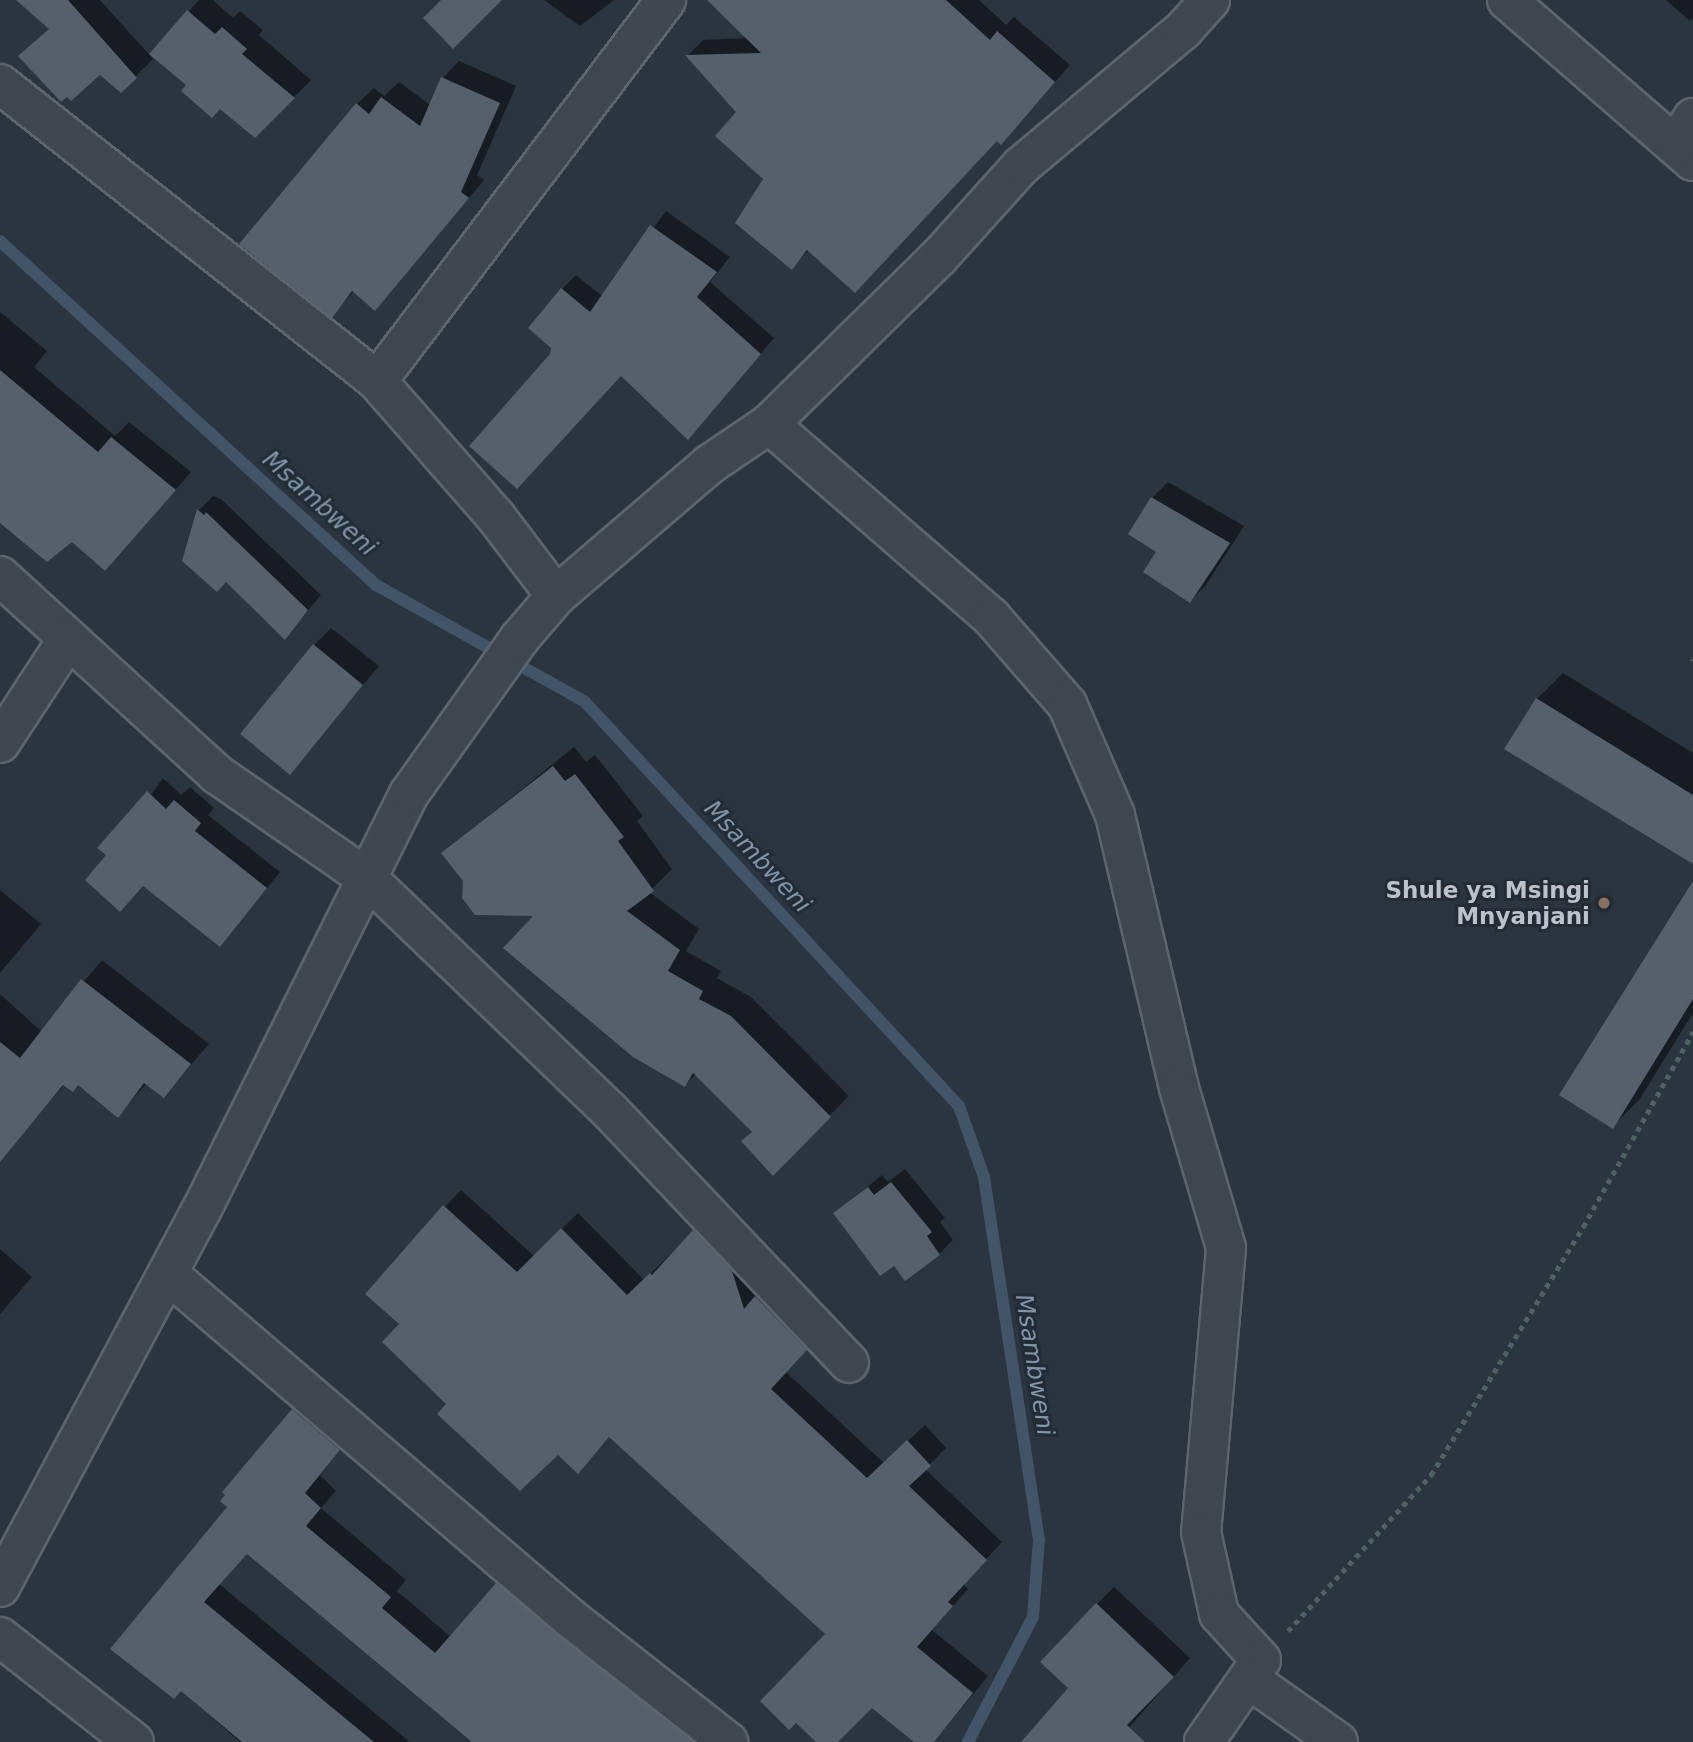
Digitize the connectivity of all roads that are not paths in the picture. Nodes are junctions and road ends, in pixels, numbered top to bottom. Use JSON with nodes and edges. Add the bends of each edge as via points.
{"nodes":[{"id":1,"x":666,"y":0,"type":"edge"},
{"id":2,"x":1210,"y":0,"type":"edge"},
{"id":3,"x":1507,"y":0,"type":"edge"},
{"id":4,"x":0,"y":84,"type":"edge"},
{"id":5,"x":1687,"y":141,"type":"edge"},
{"id":6,"x":377,"y":381,"type":"junction"},
{"id":7,"x":769,"y":424,"type":"junction"},
{"id":8,"x":0,"y":576,"type":"edge"},
{"id":9,"x":556,"y":596,"type":"junction"},
{"id":10,"x":68,"y":639,"type":"junction"},
{"id":11,"x":0,"y":743,"type":"edge"},
{"id":12,"x":367,"y":878,"type":"junction"},
{"id":13,"x":168,"y":1274,"type":"junction"},
{"id":14,"x":849,"y":1363,"type":"dead end"},
{"id":15,"x":0,"y":1587,"type":"edge"},
{"id":16,"x":0,"y":1637,"type":"edge"},
{"id":17,"x":1255,"y":1669,"type":"junction"},
{"id":18,"x":134,"y":1742,"type":"edge"},
{"id":19,"x":728,"y":1742,"type":"edge"},
{"id":20,"x":1204,"y":1742,"type":"edge"},
{"id":21,"x":1338,"y":1742,"type":"edge"}],
"edges":[{"from":1,"to":6,"type":"street"},
{"from":2,"to":7,"type":"street","via":[[1174,38],[1021,166],[939,257]]},
{"from":3,"to":5,"type":"street"},
{"from":4,"to":6,"type":"street"},
{"from":6,"to":9,"type":"street","via":[[496,517]]},
{"from":7,"to":9,"type":"street","via":[[710,464]]},
{"from":7,"to":17,"type":"street","via":[[991,617],[1067,704],[1115,815],[1180,1088],[1226,1248],[1201,1532],[1219,1614]]},
{"from":8,"to":10,"type":"street"},
{"from":9,"to":12,"type":"street","via":[[519,639],[409,794]]},
{"from":10,"to":11,"type":"street"},
{"from":10,"to":12,"type":"street","via":[[218,775]]},
{"from":12,"to":13,"type":"street"},
{"from":12,"to":14,"type":"street","via":[[610,1111]]},
{"from":13,"to":15,"type":"street"},
{"from":13,"to":19,"type":"street","via":[[570,1618]]},
{"from":16,"to":18,"type":"street"},
{"from":17,"to":20,"type":"street"},
{"from":17,"to":21,"type":"street"}]}
